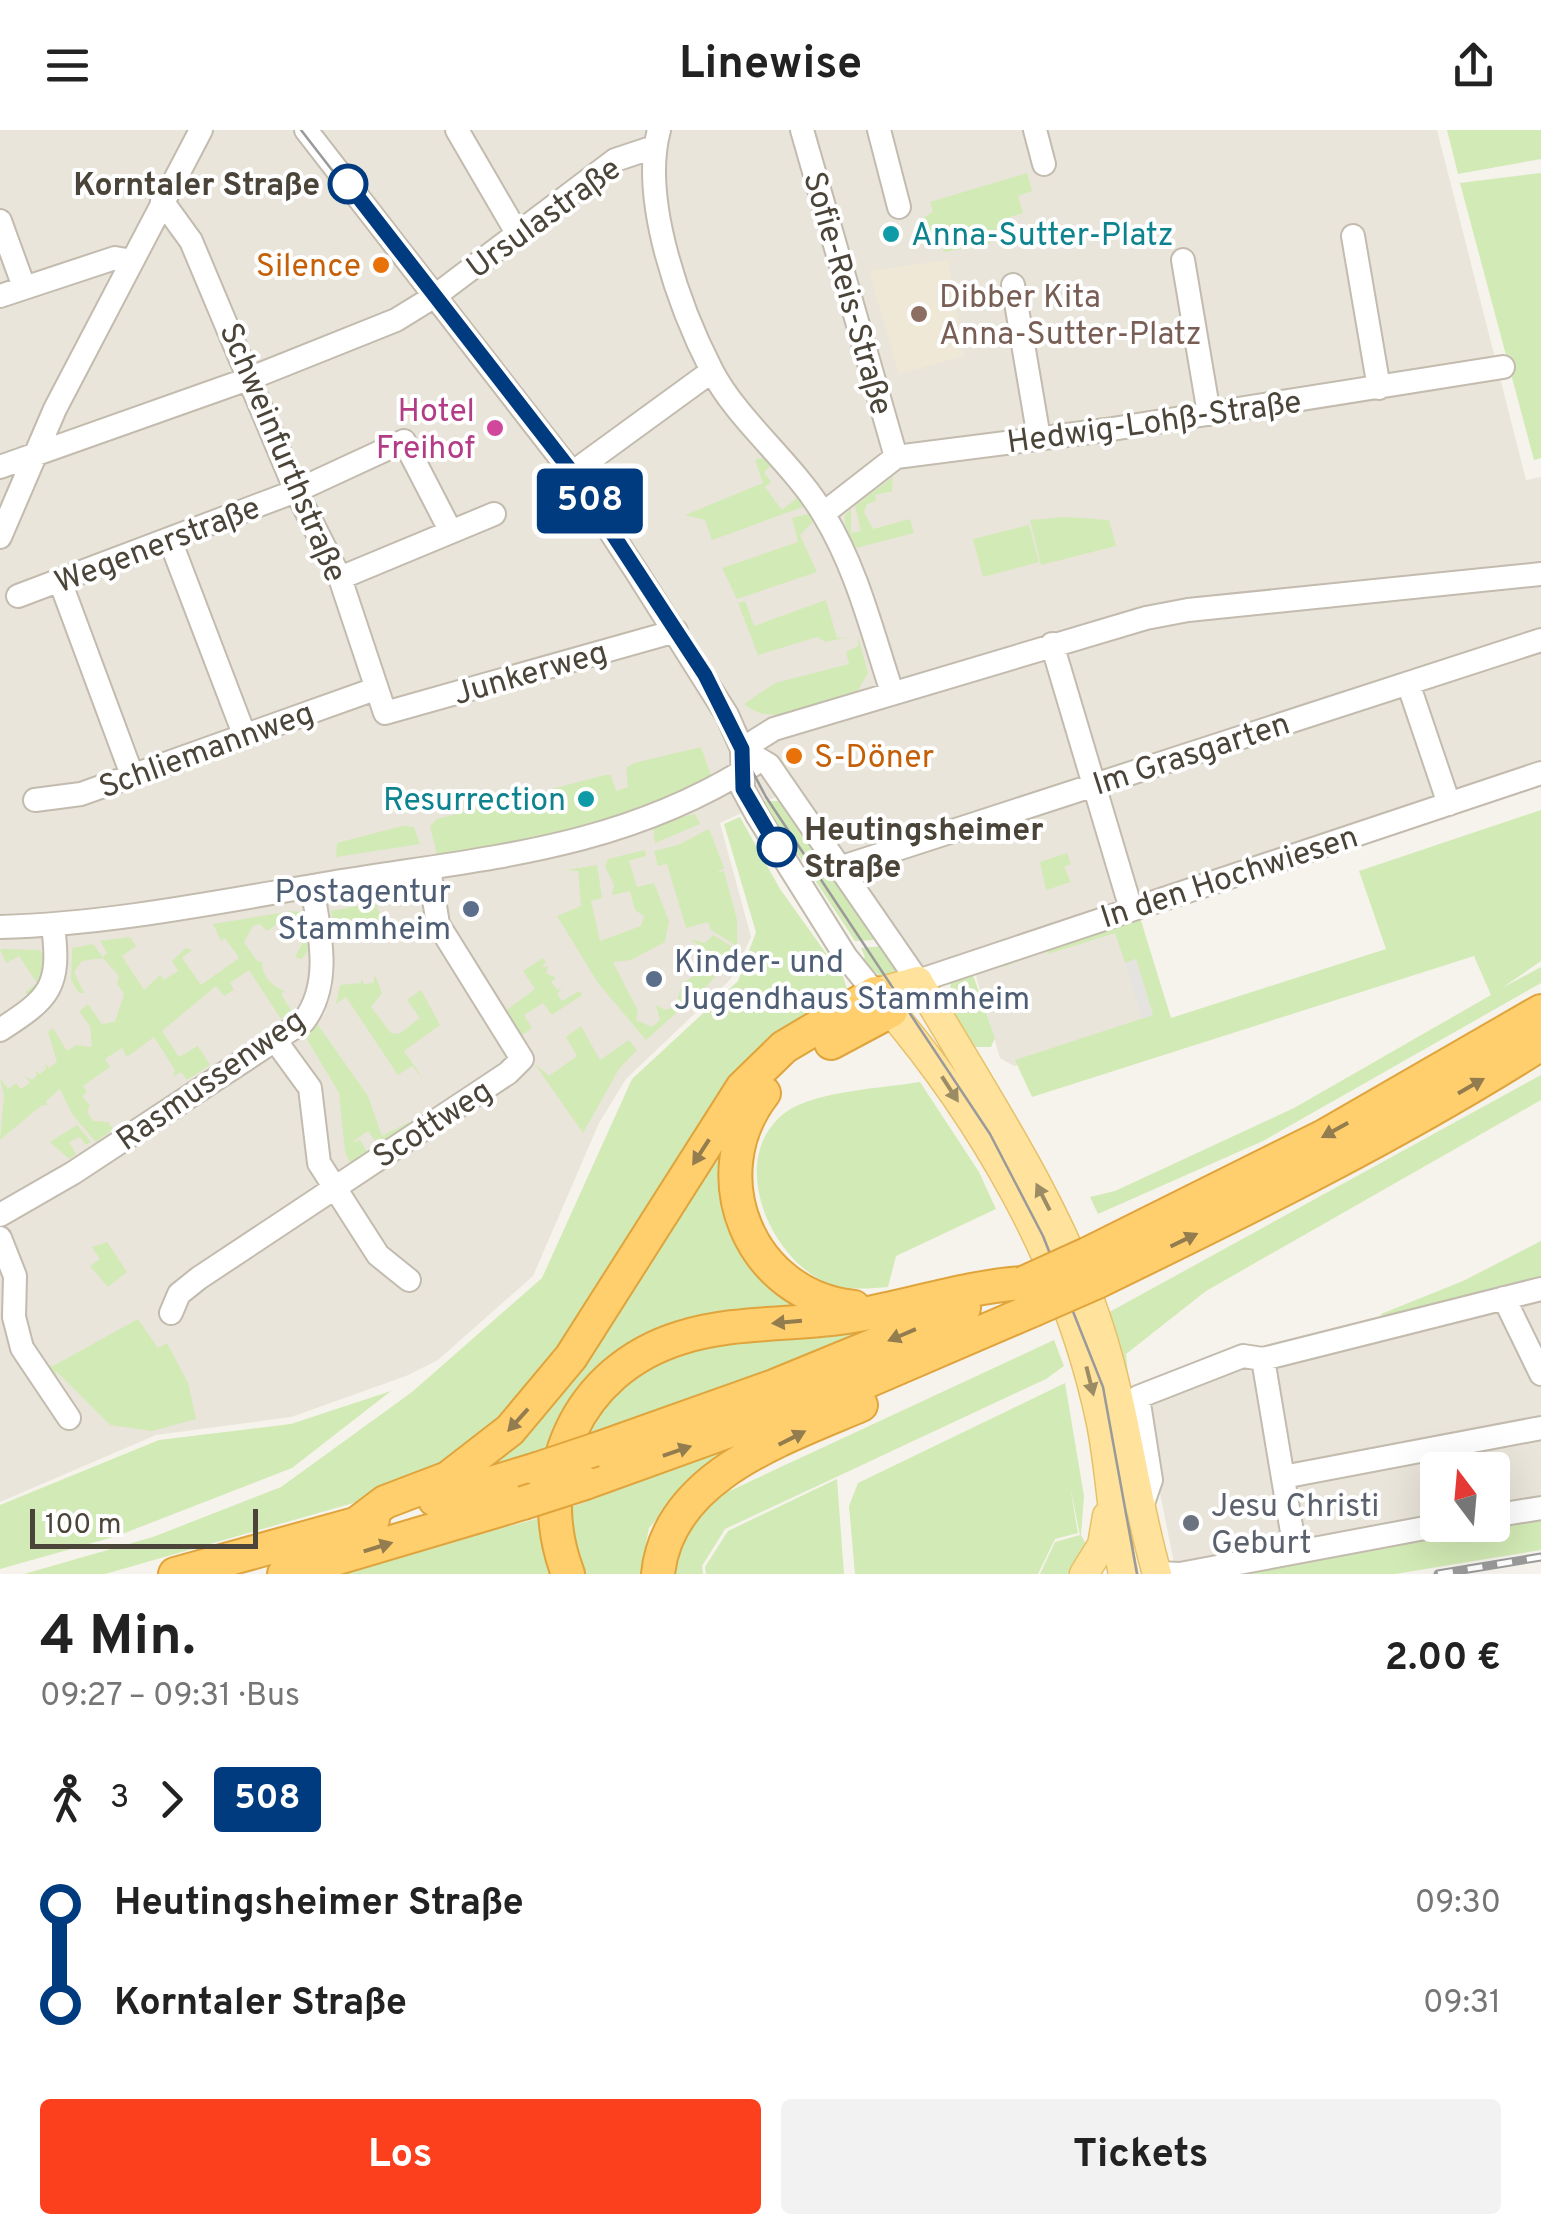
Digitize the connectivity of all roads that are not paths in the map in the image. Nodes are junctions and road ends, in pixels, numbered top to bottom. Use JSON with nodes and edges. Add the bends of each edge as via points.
{"nodes":[{"id":1,"x":201,"y":130,"type":"edge"},
{"id":2,"x":306,"y":130,"type":"edge"},
{"id":3,"x":456,"y":130,"type":"edge"},
{"id":4,"x":802,"y":130,"type":"edge"},
{"id":5,"x":879,"y":130,"type":"edge"},
{"id":6,"x":1034,"y":130,"type":"edge"},
{"id":7,"x":657,"y":138,"type":"edge"},
{"id":8,"x":1044,"y":164,"type":"dead end"},
{"id":9,"x":162,"y":201,"type":"junction"},
{"id":10,"x":899,"y":207,"type":"dead end"},
{"id":11,"x":0,"y":221,"type":"edge"},
{"id":12,"x":517,"y":233,"type":"junction"},
{"id":13,"x":1353,"y":236,"type":"dead end"},
{"id":14,"x":1182,"y":260,"type":"dead end"},
{"id":15,"x":132,"y":261,"type":"junction"},
{"id":16,"x":1013,"y":285,"type":"dead end"},
{"id":17,"x":24,"y":286,"type":"junction"},
{"id":18,"x":0,"y":296,"type":"edge"},
{"id":19,"x":435,"y":296,"type":"junction"},
{"id":20,"x":1503,"y":367,"type":"dead end"},
{"id":21,"x":712,"y":371,"type":"junction"},
{"id":22,"x":251,"y":378,"type":"junction"},
{"id":23,"x":1379,"y":388,"type":"junction"},
{"id":24,"x":1209,"y":414,"type":"junction"},
{"id":25,"x":1039,"y":438,"type":"junction"},
{"id":26,"x":35,"y":455,"type":"junction"},
{"id":27,"x":896,"y":457,"type":"junction"},
{"id":28,"x":0,"y":467,"type":"edge"},
{"id":29,"x":572,"y":472,"type":"junction"},
{"id":30,"x":296,"y":492,"type":"junction"},
{"id":31,"x":824,"y":513,"type":"junction"},
{"id":32,"x":494,"y":514,"type":"dead end"},
{"id":33,"x":451,"y":532,"type":"junction"},
{"id":34,"x":0,"y":537,"type":"edge"},
{"id":35,"x":170,"y":540,"type":"junction"},
{"id":36,"x":1541,"y":574,"type":"edge"},
{"id":37,"x":340,"y":578,"type":"junction"},
{"id":38,"x":60,"y":581,"type":"junction"},
{"id":39,"x":18,"y":596,"type":"dead end"},
{"id":40,"x":676,"y":631,"type":"junction"},
{"id":41,"x":1541,"y":640,"type":"edge"},
{"id":42,"x":1052,"y":644,"type":"junction"},
{"id":43,"x":1408,"y":683,"type":"junction"},
{"id":44,"x":375,"y":688,"type":"junction"},
{"id":45,"x":892,"y":692,"type":"junction"},
{"id":46,"x":385,"y":713,"type":"joint"},
{"id":47,"x":244,"y":734,"type":"junction"},
{"id":48,"x":748,"y":760,"type":"junction"},
{"id":49,"x":1541,"y":773,"type":"edge"},
{"id":50,"x":132,"y":775,"type":"junction"},
{"id":51,"x":1095,"y":784,"type":"junction"},
{"id":52,"x":35,"y":800,"type":"dead end"},
{"id":53,"x":1449,"y":804,"type":"junction"},
{"id":54,"x":842,"y":867,"type":"junction"},
{"id":55,"x":429,"y":869,"type":"junction"},
{"id":56,"x":312,"y":886,"type":"junction"},
{"id":57,"x":1131,"y":909,"type":"junction"},
{"id":58,"x":53,"y":926,"type":"junction"},
{"id":59,"x":0,"y":927,"type":"edge"},
{"id":60,"x":918,"y":981,"type":"junction"},
{"id":61,"x":884,"y":1002,"type":"junction"},
{"id":62,"x":1541,"y":1011,"type":"edge"},
{"id":63,"x":0,"y":1030,"type":"edge"},
{"id":64,"x":275,"y":1040,"type":"junction"},
{"id":65,"x":1541,"y":1044,"type":"edge"},
{"id":66,"x":334,"y":1188,"type":"junction"},
{"id":67,"x":0,"y":1215,"type":"edge"},
{"id":68,"x":0,"y":1238,"type":"edge"},
{"id":69,"x":1092,"y":1268,"type":"junction"},
{"id":70,"x":409,"y":1280,"type":"dead end"},
{"id":71,"x":1541,"y":1288,"type":"edge"},
{"id":72,"x":1028,"y":1296,"type":"junction"},
{"id":73,"x":1504,"y":1298,"type":"junction"},
{"id":74,"x":883,"y":1310,"type":"junction"},
{"id":75,"x":171,"y":1313,"type":"dead end"},
{"id":76,"x":11,"y":1352,"type":"edge"},
{"id":77,"x":1262,"y":1359,"type":"junction"},
{"id":78,"x":912,"y":1362,"type":"junction"},
{"id":79,"x":1541,"y":1374,"type":"edge"},
{"id":80,"x":69,"y":1418,"type":"dead end"},
{"id":81,"x":1541,"y":1428,"type":"edge"},
{"id":82,"x":1284,"y":1477,"type":"junction"},
{"id":83,"x":1109,"y":1490,"type":"junction"},
{"id":84,"x":1142,"y":1506,"type":"junction"},
{"id":85,"x":1541,"y":1508,"type":"edge"},
{"id":86,"x":1510,"y":1513,"type":"edge"},
{"id":87,"x":356,"y":1524,"type":"junction"},
{"id":88,"x":1420,"y":1529,"type":"edge"},
{"id":89,"x":1295,"y":1550,"type":"junction"},
{"id":90,"x":176,"y":1574,"type":"edge"},
{"id":91,"x":284,"y":1574,"type":"edge"},
{"id":92,"x":568,"y":1574,"type":"edge"},
{"id":93,"x":658,"y":1574,"type":"edge"},
{"id":94,"x":1084,"y":1574,"type":"edge"},
{"id":95,"x":1124,"y":1574,"type":"edge"},
{"id":96,"x":1157,"y":1574,"type":"edge"}],
"edges":[{"from":1,"to":9,"type":"street"},
{"from":2,"to":19,"type":"street"},
{"from":3,"to":12,"type":"street"},
{"from":4,"to":27,"type":"street","name":"Sofie-Reis-Straße"},
{"from":5,"to":10,"type":"street"},
{"from":6,"to":8,"type":"street"},
{"from":7,"to":12,"type":"street","name":"Ursulastraße","via":[[614,160]]},
{"from":7,"to":21,"type":"street","via":[[660,222]]},
{"from":9,"to":15,"type":"street"},
{"from":9,"to":22,"type":"street","name":"Schweinfurthstraße","via":[[182,224]]},
{"from":11,"to":17,"type":"street"},
{"from":12,"to":19,"type":"street","name":"Ursulastraße"},
{"from":13,"to":23,"type":"street"},
{"from":14,"to":24,"type":"street"},
{"from":15,"to":17,"type":"street","via":[[115,258]]},
{"from":15,"to":26,"type":"street"},
{"from":16,"to":25,"type":"street"},
{"from":17,"to":18,"type":"street"},
{"from":19,"to":22,"type":"street","name":"Ursulastraße","via":[[396,320]]},
{"from":19,"to":29,"type":"street"},
{"from":20,"to":23,"type":"street","name":"Hedwig-Lohß-Straße"},
{"from":21,"to":29,"type":"street"},
{"from":21,"to":31,"type":"street"},
{"from":22,"to":26,"type":"street","name":"Ursulastraße"},
{"from":22,"to":30,"type":"street","name":"Schweinfurthstraße"},
{"from":23,"to":24,"type":"street","name":"Hedwig-Lohß-Straße"},
{"from":24,"to":25,"type":"street","name":"Hedwig-Lohß-Straße"},
{"from":25,"to":27,"type":"street","name":"Hedwig-Lohß-Straße"},
{"from":26,"to":28,"type":"street","name":"Ursulastraße"},
{"from":26,"to":34,"type":"street"},
{"from":27,"to":31,"type":"street"},
{"from":29,"to":40,"type":"street"},
{"from":30,"to":33,"type":"street","name":"Wegenerstraße","via":[[404,441]]},
{"from":30,"to":35,"type":"street","name":"Wegenerstraße"},
{"from":30,"to":37,"type":"street","name":"Schweinfurthstraße"},
{"from":31,"to":45,"type":"street","via":[[851,568]]},
{"from":32,"to":33,"type":"street"},
{"from":33,"to":37,"type":"street"},
{"from":35,"to":38,"type":"street","name":"Wegenerstraße"},
{"from":35,"to":47,"type":"street"},
{"from":36,"to":42,"type":"street","via":[[1188,610]]},
{"from":37,"to":44,"type":"street","name":"Schweinfurthstraße"},
{"from":38,"to":39,"type":"street","name":"Wegenerstraße"},
{"from":38,"to":50,"type":"street"},
{"from":40,"to":46,"type":"street","name":"Junkerweg"},
{"from":40,"to":48,"type":"street"},
{"from":41,"to":43,"type":"street","name":"Im Grasgarten"},
{"from":42,"to":45,"type":"street"},
{"from":42,"to":51,"type":"street"},
{"from":43,"to":51,"type":"street","name":"Im Grasgarten"},
{"from":43,"to":53,"type":"street"},
{"from":44,"to":46,"type":"street","name":"Schweinfurthstraße"},
{"from":44,"to":47,"type":"street","name":"Schliemannweg"},
{"from":45,"to":48,"type":"street","via":[[774,729]]},
{"from":47,"to":50,"type":"street","name":"Schliemannweg"},
{"from":48,"to":54,"type":"street","via":[[770,765]]},
{"from":48,"to":55,"type":"street","via":[[633,824],[557,848]]},
{"from":48,"to":61,"type":"street","via":[[743,789],[757,815],[846,958]]},
{"from":49,"to":53,"type":"street","name":"In den Hochwiesen"},
{"from":50,"to":52,"type":"street","name":"Schliemannweg","via":[[81,794]]},
{"from":51,"to":54,"type":"street","name":"Im Grasgarten"},
{"from":51,"to":57,"type":"street"},
{"from":53,"to":57,"type":"street","name":"In den Hochwiesen"},
{"from":54,"to":60,"type":"street"},
{"from":55,"to":56,"type":"street"},
{"from":55,"to":66,"type":"street","name":"Scottweg","via":[[438,924],[522,1059]]},
{"from":56,"to":58,"type":"street"},
{"from":56,"to":64,"type":"street","name":"Rasmussenweg","via":[[321,989],[304,1021]]},
{"from":57,"to":60,"type":"street","name":"In den Hochwiesen"},
{"from":58,"to":59,"type":"street"},
{"from":58,"to":63,"type":"street","via":[[52,988]]},
{"from":60,"to":61,"type":"main road"},
{"from":84,"to":60,"type":"main road","one_way":true,"via":[[1126,1418],[1059,1228]]},
{"from":61,"to":74,"type":"highway","via":[[772,1083],[742,1129],[734,1170],[742,1223],[772,1270],[825,1302]]},
{"from":61,"to":83,"type":"main road","one_way":true,"via":[[937,1069],[1030,1224],[1083,1353],[1102,1425]]},
{"from":61,"to":87,"type":"highway","one_way":true,"via":[[784,1047],[742,1088],[571,1357],[510,1430],[448,1478],[385,1502]]},
{"from":62,"to":69,"type":"highway","one_way":true},
{"from":64,"to":66,"type":"street","via":[[310,1088],[319,1163]]},
{"from":64,"to":67,"type":"street","name":"Rasmussenweg"},
{"from":69,"to":65,"type":"highway","one_way":true,"via":[[1227,1219]]},
{"from":66,"to":70,"type":"street","via":[[378,1254]]},
{"from":66,"to":75,"type":"street","name":"Scottweg","via":[[191,1285]]},
{"from":68,"to":76,"type":"street","via":[[15,1276]]},
{"from":69,"to":72,"type":"highway","bridge":true},
{"from":71,"to":73,"type":"street"},
{"from":72,"to":74,"type":"highway","via":[[972,1286]]},
{"from":72,"to":78,"type":"highway"},
{"from":72,"to":87,"type":"highway","one_way":true,"bridge":true,"via":[[594,1450]]},
{"from":73,"to":77,"type":"street"},
{"from":73,"to":79,"type":"street"},
{"from":74,"to":92,"type":"highway","one_way":true,"via":[[729,1326],[680,1338],[642,1354],[610,1379],[584,1406],[554,1478],[558,1549]]},
{"from":76,"to":80,"type":"street"},
{"from":77,"to":82,"type":"street"},
{"from":77,"to":84,"type":"street","via":[[1243,1356],[1138,1397],[1151,1480]]},
{"from":91,"to":78,"type":"highway","one_way":true,"bridge":true,"via":[[585,1483]]},
{"from":93,"to":78,"type":"highway","one_way":true,"via":[[671,1526],[714,1478],[888,1394]]},
{"from":81,"to":82,"type":"street"},
{"from":82,"to":89,"type":"street"},
{"from":83,"to":94,"type":"main road","via":[[1102,1544]]},
{"from":83,"to":95,"type":"main road"},
{"from":84,"to":96,"type":"main road"},
{"from":85,"to":86,"type":"street"},
{"from":87,"to":90,"type":"highway"},
{"from":88,"to":89,"type":"street"},
{"from":89,"to":96,"type":"street"},
{"from":95,"to":96,"type":"main road"}]}
